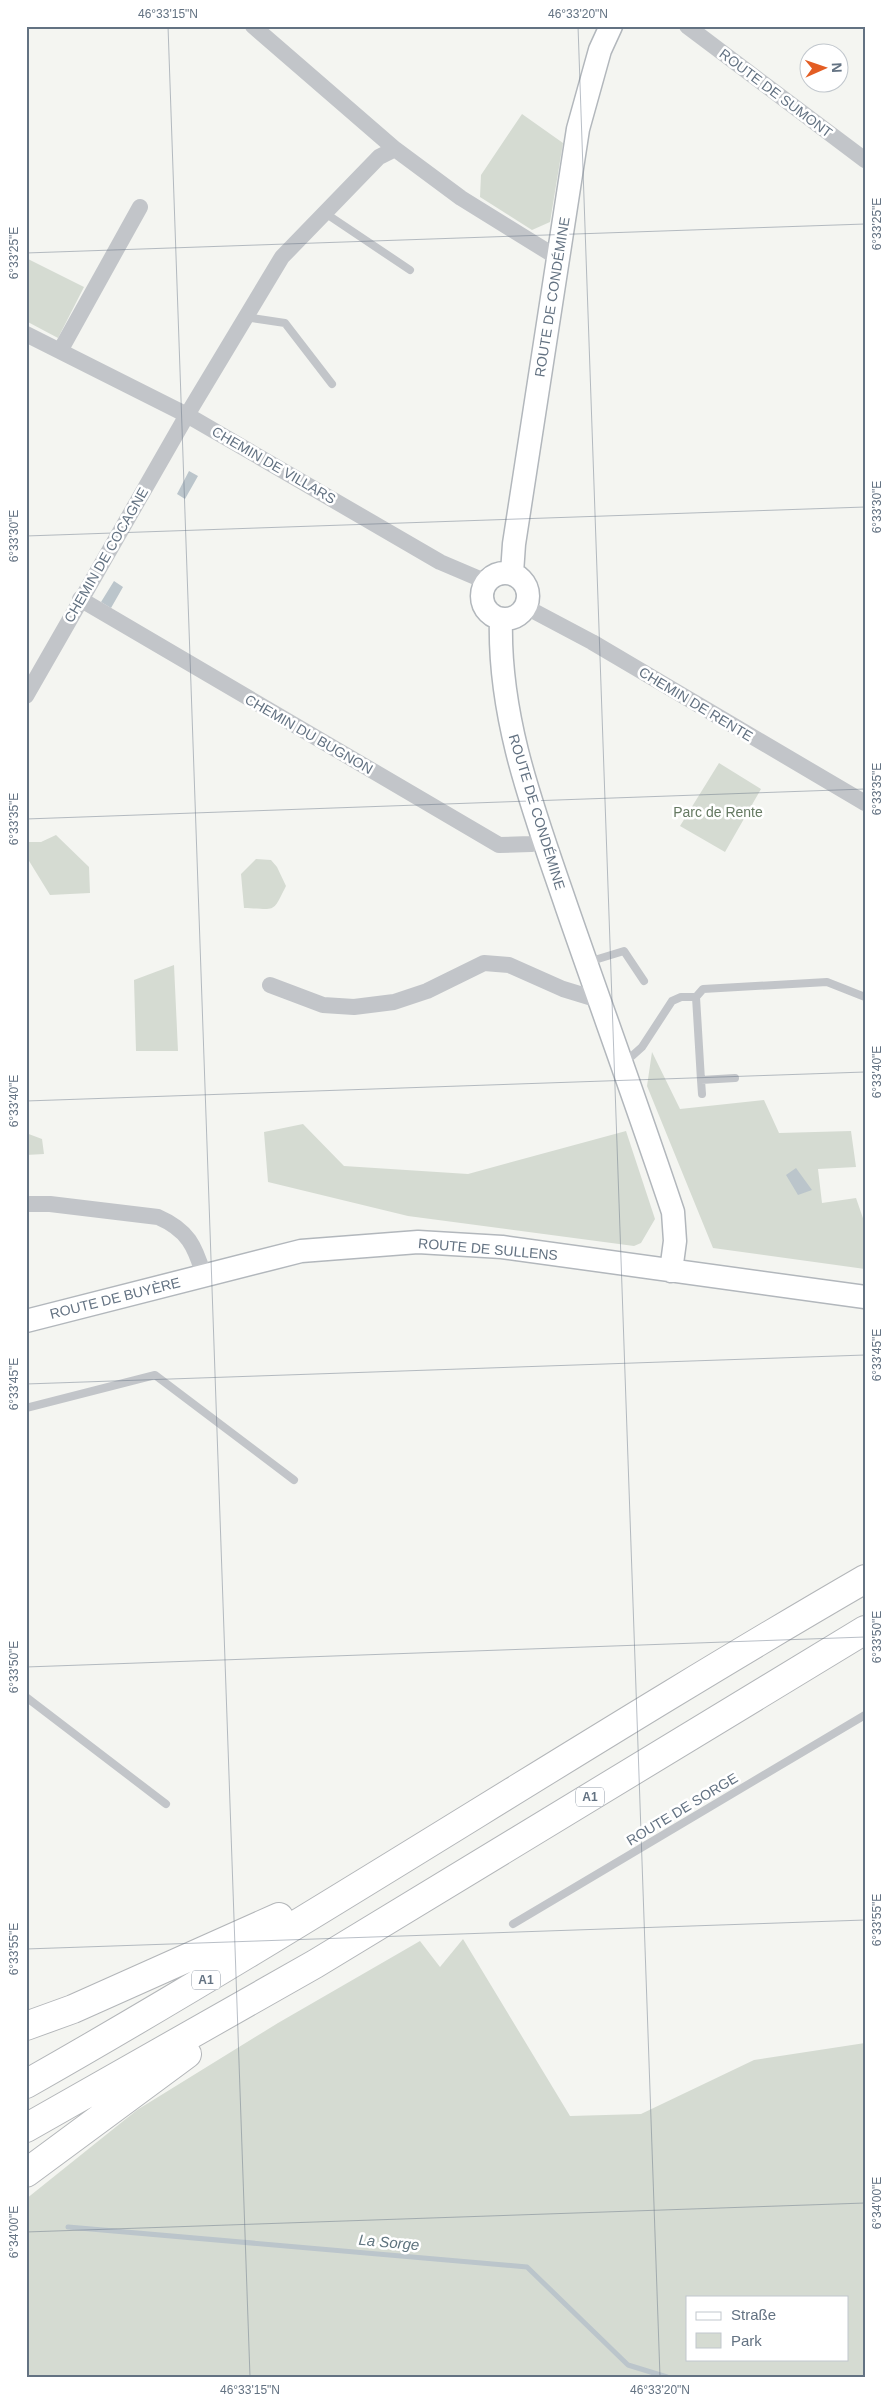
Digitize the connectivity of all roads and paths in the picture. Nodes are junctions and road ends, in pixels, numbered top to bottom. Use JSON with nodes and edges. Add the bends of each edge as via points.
{"nodes":[{"id":1,"x":254,"y":26,"type":"edge"},
{"id":2,"x":611,"y":26,"type":"edge"},
{"id":3,"x":687,"y":26,"type":"edge"},
{"id":4,"x":395,"y":148,"type":"junction"},
{"id":5,"x":865,"y":160,"type":"edge"},
{"id":6,"x":140,"y":207,"type":"dead end"},
{"id":7,"x":325,"y":213,"type":"junction"},
{"id":8,"x":558,"y":258,"type":"junction"},
{"id":9,"x":410,"y":270,"type":"dead end"},
{"id":10,"x":245,"y":318,"type":"junction"},
{"id":11,"x":26,"y":334,"type":"edge"},
{"id":12,"x":60,"y":351,"type":"junction"},
{"id":13,"x":332,"y":384,"type":"dead end"},
{"id":14,"x":186,"y":415,"type":"junction"},
{"id":15,"x":512,"y":573,"type":"junction"},
{"id":16,"x":486,"y":582,"type":"junction"},
{"id":17,"x":80,"y":599,"type":"junction"},
{"id":18,"x":526,"y":607,"type":"junction"},
{"id":19,"x":501,"y":619,"type":"junction"},
{"id":20,"x":26,"y":696,"type":"edge"},
{"id":21,"x":865,"y":803,"type":"edge"},
{"id":22,"x":544,"y":840,"type":"junction"},
{"id":23,"x":586,"y":963,"type":"junction"},
{"id":24,"x":644,"y":981,"type":"dead end"},
{"id":25,"x":270,"y":985,"type":"dead end"},
{"id":26,"x":865,"y":996,"type":"edge"},
{"id":27,"x":696,"y":997,"type":"junction"},
{"id":28,"x":599,"y":1000,"type":"junction"},
{"id":29,"x":620,"y":1061,"type":"junction"},
{"id":30,"x":735,"y":1078,"type":"dead end"},
{"id":31,"x":701,"y":1080,"type":"junction"},
{"id":32,"x":702,"y":1094,"type":"dead end"},
{"id":33,"x":26,"y":1204,"type":"edge"},
{"id":34,"x":671,"y":1271,"type":"junction"},
{"id":35,"x":204,"y":1276,"type":"junction"},
{"id":36,"x":865,"y":1297,"type":"edge"},
{"id":37,"x":26,"y":1321,"type":"edge"},
{"id":38,"x":26,"y":1408,"type":"edge"},
{"id":39,"x":294,"y":1480,"type":"dead end"},
{"id":40,"x":865,"y":1579,"type":"edge"},
{"id":41,"x":865,"y":1630,"type":"edge"},
{"id":42,"x":26,"y":1697,"type":"edge"},
{"id":43,"x":865,"y":1715,"type":"edge"},
{"id":44,"x":166,"y":1804,"type":"dead end"},
{"id":45,"x":383,"y":1870,"type":"junction"},
{"id":46,"x":513,"y":1924,"type":"dead end"},
{"id":47,"x":315,"y":1964,"type":"junction"},
{"id":48,"x":26,"y":2026,"type":"edge"},
{"id":49,"x":26,"y":2084,"type":"edge"},
{"id":50,"x":26,"y":2128,"type":"edge"},
{"id":51,"x":26,"y":2173,"type":"edge"}],
"edges":[{"from":1,"to":4,"type":"street"},
{"from":2,"to":8,"type":"street","name":"ROUTE DE CONDÉMINE","via":[[600,50],[578,128]]},
{"from":3,"to":5,"type":"street","name":"ROUTE DE SUMONT"},
{"from":4,"to":7,"type":"street","name":"CHEMIN DE COCAGNE","via":[[379,157]]},
{"from":4,"to":8,"type":"street","via":[[461,198]]},
{"from":6,"to":12,"type":"street"},
{"from":7,"to":9,"type":"lane"},
{"from":7,"to":10,"type":"street","name":"CHEMIN DE COCAGNE","via":[[282,257]]},
{"from":8,"to":15,"type":"street","name":"ROUTE DE CONDÉMINE"},
{"from":10,"to":13,"type":"lane","via":[[284,323]]},
{"from":10,"to":14,"type":"street","name":"CHEMIN DE COCAGNE"},
{"from":11,"to":12,"type":"street","name":"CHEMIN DE VILLARS"},
{"from":12,"to":14,"type":"street","name":"CHEMIN DE VILLARS"},
{"from":14,"to":16,"type":"street","name":"CHEMIN DE VILLARS","via":[[440,562]]},
{"from":14,"to":17,"type":"street","name":"CHEMIN DE COCAGNE"},
{"from":15,"to":16,"type":"street","via":[[498,573]]},
{"from":15,"to":18,"type":"street","via":[[525,583],[528,590]]},
{"from":16,"to":19,"type":"street","via":[[484,604]]},
{"from":17,"to":20,"type":"street","name":"CHEMIN DE COCAGNE"},
{"from":17,"to":22,"type":"street","name":"CHEMIN DU BUGNON","via":[[499,845],[531,844]]},
{"from":18,"to":19,"type":"street","via":[[513,618]]},
{"from":18,"to":21,"type":"street","name":"CHEMIN DE RENTE","via":[[592,642]]},
{"from":19,"to":22,"type":"street","name":"ROUTE DE CONDÉMINE","via":[[501,668],[514,748]]},
{"from":22,"to":23,"type":"street","name":"ROUTE DE CONDÉMINE"},
{"from":23,"to":24,"type":"lane","via":[[624,951]]},
{"from":23,"to":28,"type":"street","name":"ROUTE DE CONDÉMINE"},
{"from":25,"to":28,"type":"street","via":[[323,1005],[394,1002],[427,991],[484,963],[509,965],[563,989]]},
{"from":26,"to":27,"type":"lane","via":[[827,982],[708,989]]},
{"from":27,"to":29,"type":"lane","via":[[672,1001],[642,1047]]},
{"from":27,"to":31,"type":"lane"},
{"from":28,"to":29,"type":"street","name":"ROUTE DE CONDÉMINE"},
{"from":29,"to":34,"type":"street","name":"ROUTE DE CONDÉMINE","via":[[673,1212],[675,1241]]},
{"from":30,"to":31,"type":"lane"},
{"from":31,"to":32,"type":"lane"},
{"from":33,"to":35,"type":"street","via":[[158,1216],[187,1236],[197,1251]]},
{"from":34,"to":35,"type":"street","name":"ROUTE DE SULLENS","via":[[502,1247],[418,1242],[301,1251]]},
{"from":34,"to":36,"type":"street","name":"ROUTE DE SULLENS"},
{"from":35,"to":37,"type":"street","name":"ROUTE DE BUYÈRE"},
{"from":38,"to":39,"type":"lane","via":[[155,1375]]},
{"from":40,"to":45,"type":"highway","number":"A1"},
{"from":41,"to":47,"type":"highway","number":"A1"},
{"from":42,"to":44,"type":"lane"},
{"from":43,"to":46,"type":"lane","name":"ROUTE DE SORGE"},
{"from":45,"to":48,"type":"highway","via":[[178,1964]]},
{"from":45,"to":49,"type":"highway","number":"A1","via":[[216,1974]]},
{"from":47,"to":50,"type":"highway","number":"A1"},
{"from":47,"to":51,"type":"highway","via":[[124,2099]]}]}
